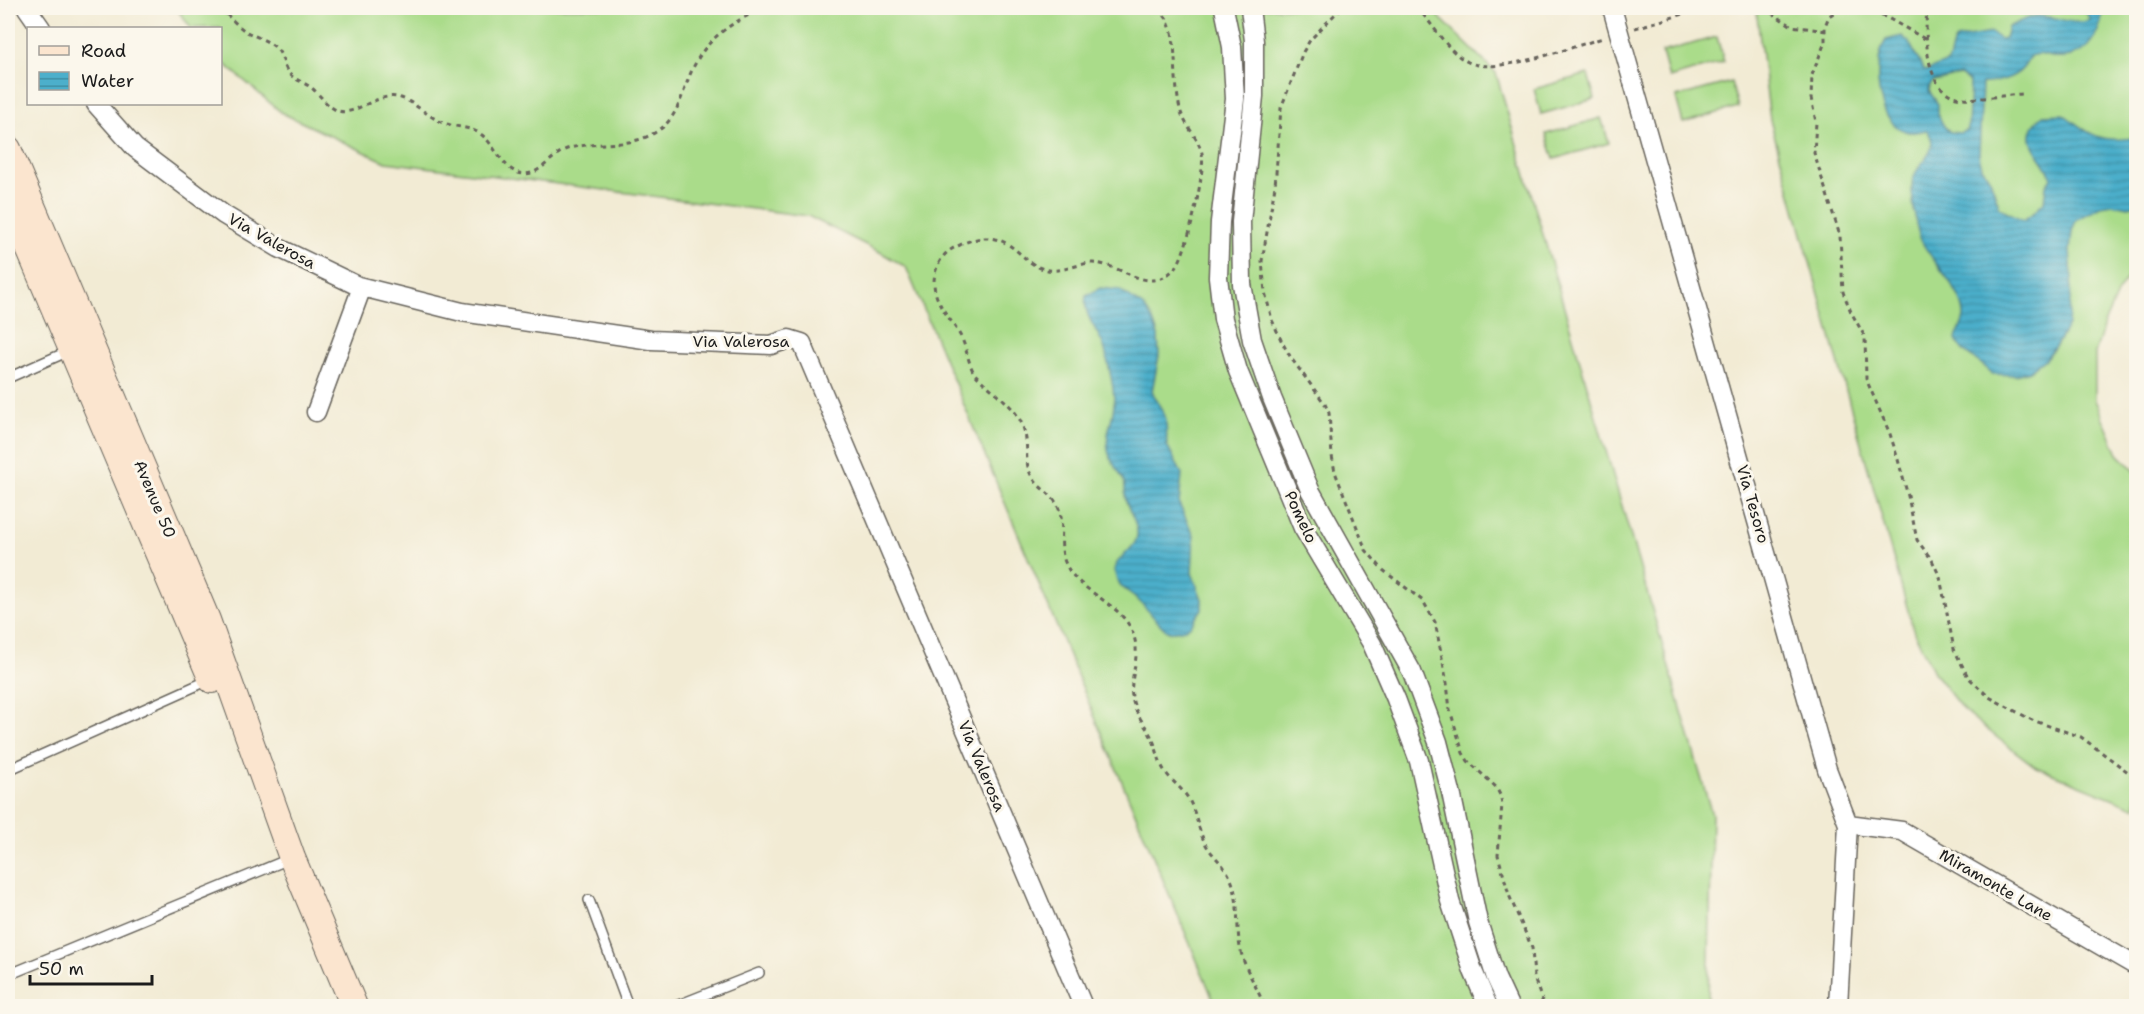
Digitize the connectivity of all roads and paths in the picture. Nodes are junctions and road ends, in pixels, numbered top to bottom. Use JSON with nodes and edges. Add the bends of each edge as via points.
{"nodes":[{"id":1,"x":27,"y":8,"type":"edge"},
{"id":2,"x":220,"y":8,"type":"edge"},
{"id":3,"x":764,"y":8,"type":"edge"},
{"id":4,"x":1159,"y":8,"type":"edge"},
{"id":5,"x":1226,"y":8,"type":"edge"},
{"id":6,"x":1250,"y":8,"type":"edge"},
{"id":7,"x":1341,"y":8,"type":"edge"},
{"id":8,"x":1417,"y":8,"type":"edge"},
{"id":9,"x":1612,"y":8,"type":"edge"},
{"id":10,"x":1705,"y":8,"type":"edge"},
{"id":11,"x":1764,"y":8,"type":"edge"},
{"id":12,"x":1841,"y":8,"type":"edge"},
{"id":13,"x":1855,"y":8,"type":"edge"},
{"id":14,"x":1927,"y":8,"type":"edge"},
{"id":15,"x":40,"y":27,"type":"edge"},
{"id":16,"x":1826,"y":31,"type":"junction"},
{"id":17,"x":1620,"y":33,"type":"junction"},
{"id":18,"x":1925,"y":39,"type":"junction"},
{"id":19,"x":2022,"y":94,"type":"dead end"},
{"id":20,"x":97,"y":105,"type":"edge"},
{"id":21,"x":8,"y":149,"type":"edge"},
{"id":22,"x":8,"y":198,"type":"edge"},
{"id":23,"x":362,"y":287,"type":"junction"},
{"id":24,"x":72,"y":350,"type":"junction"},
{"id":25,"x":8,"y":378,"type":"edge"},
{"id":26,"x":316,"y":412,"type":"dead end"},
{"id":27,"x":212,"y":679,"type":"junction"},
{"id":28,"x":8,"y":770,"type":"edge"},
{"id":29,"x":2136,"y":778,"type":"edge"},
{"id":30,"x":1848,"y":824,"type":"junction"},
{"id":31,"x":291,"y":855,"type":"junction"},
{"id":32,"x":589,"y":900,"type":"dead end"},
{"id":33,"x":2136,"y":966,"type":"edge"},
{"id":34,"x":759,"y":973,"type":"dead end"},
{"id":35,"x":8,"y":975,"type":"edge"},
{"id":36,"x":354,"y":1006,"type":"edge"},
{"id":37,"x":628,"y":1006,"type":"edge"},
{"id":38,"x":676,"y":1006,"type":"edge"},
{"id":39,"x":1083,"y":1006,"type":"edge"},
{"id":40,"x":1264,"y":1006,"type":"edge"},
{"id":41,"x":1488,"y":1006,"type":"edge"},
{"id":42,"x":1509,"y":1006,"type":"edge"},
{"id":43,"x":1545,"y":1006,"type":"edge"},
{"id":44,"x":1838,"y":1006,"type":"edge"}],
"edges":[{"from":1,"to":15,"type":"street"},
{"from":2,"to":3,"type":"path","via":[[244,30],[275,47],[291,75],[313,88],[335,110],[348,111],[382,97],[400,98],[445,124],[481,135],[514,171],[526,174],[537,171],[564,150],[625,144],[665,126],[706,47],[733,24]]},
{"from":4,"to":40,"type":"path","via":[[1172,32],[1182,116],[1203,154],[1187,243],[1176,267],[1163,278],[1152,280],[1096,263],[1061,270],[1043,269],[1004,242],[986,238],[957,246],[944,255],[938,263],[934,286],[937,300],[963,342],[974,373],[1011,406],[1021,422],[1029,471],[1059,509],[1063,554],[1069,570],[1130,627],[1137,650],[1133,704],[1152,737],[1164,770],[1188,798],[1209,849],[1230,877],[1237,903],[1241,952]]},
{"from":5,"to":41,"type":"street","name":"Pomelo","via":[[1233,47],[1235,99],[1220,222],[1218,277],[1223,319],[1238,371],[1303,528],[1371,644],[1396,699],[1419,761],[1453,910]]},
{"from":6,"to":42,"type":"street","name":"Pomelo","via":[[1254,96],[1241,222],[1242,284],[1252,340],[1310,490],[1412,672],[1438,742],[1478,922]]},
{"from":7,"to":43,"type":"path","via":[[1306,46],[1281,108],[1275,186],[1263,261],[1265,292],[1282,342],[1329,413],[1335,472],[1366,550],[1375,563],[1423,601],[1435,622],[1450,710],[1462,753],[1500,795],[1498,855],[1509,895],[1532,948],[1534,978]]},
{"from":8,"to":17,"type":"path","via":[[1456,52],[1468,62],[1480,65],[1512,64]]},
{"from":9,"to":17,"type":"street","name":"Via Tesoro"},
{"from":10,"to":17,"type":"path"},
{"from":11,"to":16,"type":"path","via":[[1792,26]]},
{"from":12,"to":16,"type":"path","via":[[1828,16]]},
{"from":13,"to":18,"type":"path","via":[[1886,17]]},
{"from":14,"to":18,"type":"path"},
{"from":16,"to":29,"type":"path","via":[[1812,81],[1814,153],[1840,236],[1843,292],[1865,337],[1866,379],[1893,445],[1917,540],[1940,577],[1950,636],[1961,665],[1977,688],[1989,697],[2032,720],[2080,737]]},
{"from":17,"to":30,"type":"street","name":"Via Tesoro","via":[[1827,769]]},
{"from":18,"to":19,"type":"path","via":[[1938,84],[1946,92],[1966,97]]},
{"from":20,"to":23,"type":"street","name":"Via Valerosa","via":[[135,148],[224,215],[279,248]]},
{"from":21,"to":31,"type":"main road","name":"Avenue 50","via":[[207,620]]},
{"from":22,"to":24,"type":"main road","name":"Avenue 50"},
{"from":23,"to":26,"type":"street"},
{"from":23,"to":39,"type":"street","name":"Via Valerosa","via":[[462,312],[651,340],[771,345],[789,339],[802,343]]},
{"from":24,"to":25,"type":"lane"},
{"from":24,"to":27,"type":"main road","name":"Avenue 50"},
{"from":27,"to":28,"type":"lane"},
{"from":27,"to":31,"type":"main road","name":"Avenue 50"},
{"from":30,"to":33,"type":"street","name":"Miramonte Lane","via":[[1902,831]]},
{"from":30,"to":44,"type":"street","name":"Via Tesoro"},
{"from":31,"to":35,"type":"lane"},
{"from":31,"to":36,"type":"main road","name":"Avenue 50"},
{"from":32,"to":37,"type":"lane"},
{"from":34,"to":38,"type":"lane"}]}
